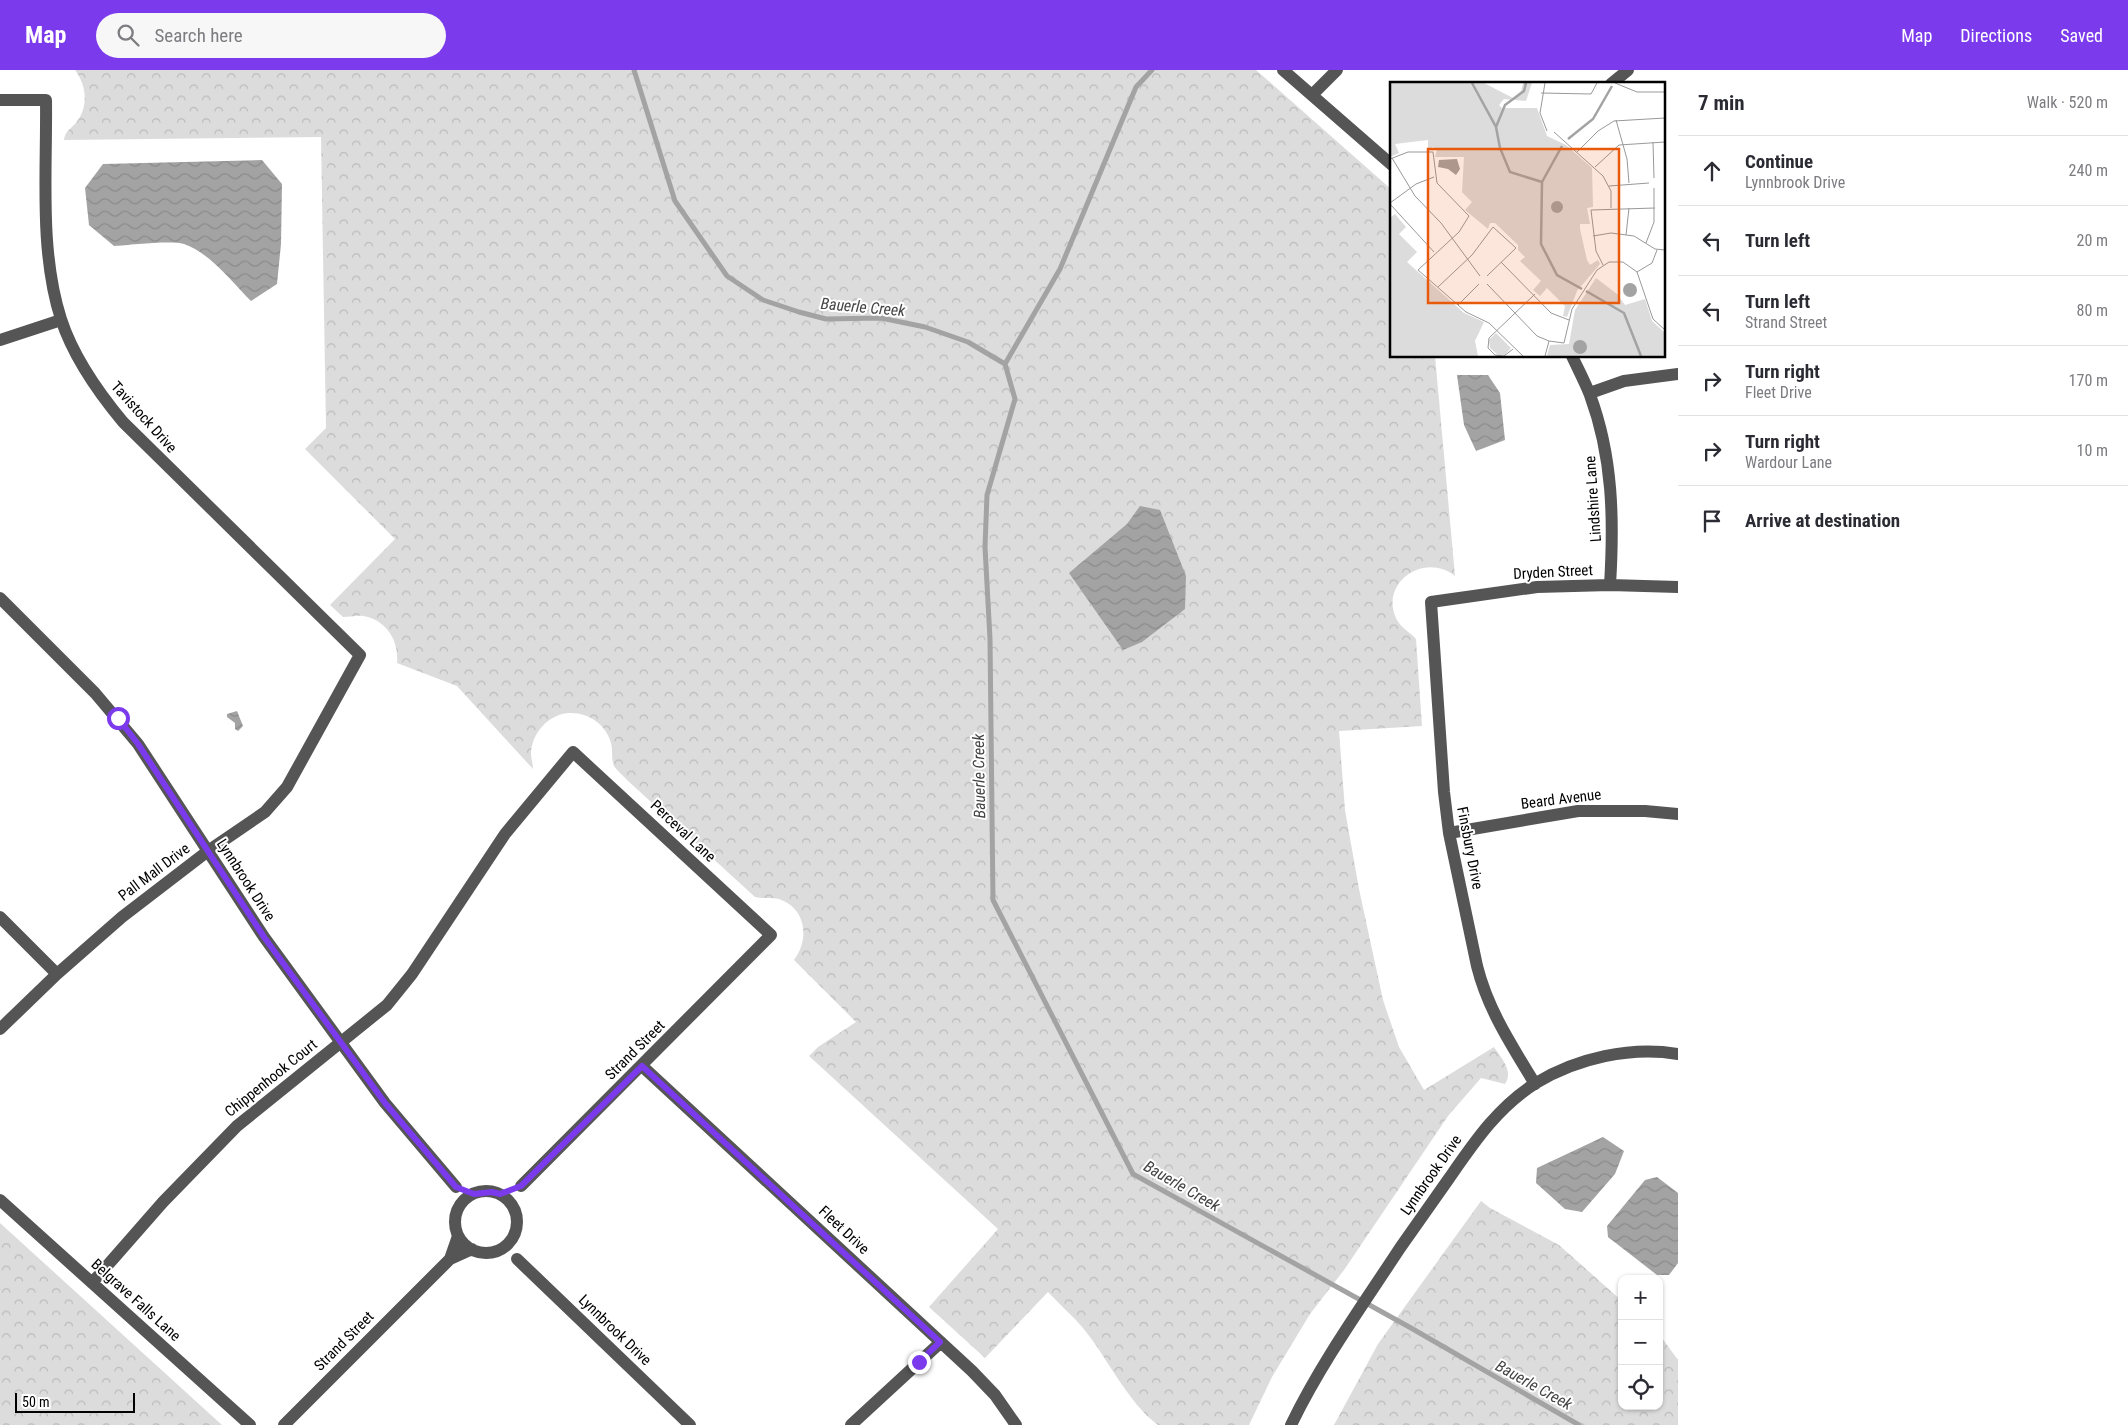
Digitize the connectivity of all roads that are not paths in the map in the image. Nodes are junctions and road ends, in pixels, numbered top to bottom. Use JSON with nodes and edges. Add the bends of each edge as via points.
{"nodes":[{"id":1,"x":1283,"y":70,"type":"edge"},
{"id":2,"x":1337,"y":70,"type":"edge"},
{"id":3,"x":1628,"y":70,"type":"edge"},
{"id":4,"x":1613,"y":82,"type":"edge"},
{"id":5,"x":1312,"y":95,"type":"junction"},
{"id":6,"x":0,"y":100,"type":"edge"},
{"id":7,"x":1390,"y":163,"type":"edge"},
{"id":8,"x":61,"y":320,"type":"junction"},
{"id":9,"x":0,"y":340,"type":"edge"},
{"id":10,"x":1573,"y":358,"type":"edge"},
{"id":11,"x":1678,"y":374,"type":"edge"},
{"id":12,"x":1590,"y":393,"type":"junction"},
{"id":13,"x":1610,"y":585,"type":"junction"},
{"id":14,"x":1678,"y":587,"type":"edge"},
{"id":15,"x":0,"y":598,"type":"edge"},
{"id":16,"x":1431,"y":602,"type":"joint"},
{"id":17,"x":360,"y":655,"type":"joint"},
{"id":18,"x":573,"y":752,"type":"joint"},
{"id":19,"x":1678,"y":814,"type":"edge"},
{"id":20,"x":1449,"y":833,"type":"junction"},
{"id":21,"x":208,"y":851,"type":"junction"},
{"id":22,"x":0,"y":917,"type":"edge"},
{"id":23,"x":772,"y":935,"type":"joint"},
{"id":24,"x":57,"y":974,"type":"junction"},
{"id":25,"x":0,"y":1028,"type":"edge"},
{"id":26,"x":340,"y":1043,"type":"junction"},
{"id":27,"x":1678,"y":1054,"type":"edge"},
{"id":28,"x":642,"y":1066,"type":"junction"},
{"id":29,"x":1535,"y":1084,"type":"junction"},
{"id":30,"x":521,"y":1186,"type":"junction"},
{"id":31,"x":456,"y":1187,"type":"junction"},
{"id":32,"x":474,"y":1194,"type":"junction"},
{"id":33,"x":500,"y":1194,"type":"junction"},
{"id":34,"x":0,"y":1200,"type":"edge"},
{"id":35,"x":460,"y":1206,"type":"junction"},
{"id":36,"x":514,"y":1208,"type":"junction"},
{"id":37,"x":458,"y":1236,"type":"junction"},
{"id":38,"x":514,"y":1237,"type":"junction"},
{"id":39,"x":472,"y":1250,"type":"junction"},
{"id":40,"x":496,"y":1251,"type":"junction"},
{"id":41,"x":450,"y":1258,"type":"junction"},
{"id":42,"x":517,"y":1259,"type":"junction"},
{"id":43,"x":92,"y":1283,"type":"junction"},
{"id":44,"x":940,"y":1342,"type":"junction"},
{"id":45,"x":250,"y":1425,"type":"edge"},
{"id":46,"x":284,"y":1425,"type":"edge"},
{"id":47,"x":690,"y":1425,"type":"edge"},
{"id":48,"x":851,"y":1425,"type":"edge"},
{"id":49,"x":1016,"y":1425,"type":"edge"},
{"id":50,"x":1291,"y":1425,"type":"edge"}],
"edges":[{"from":1,"to":5,"type":"street"},
{"from":2,"to":5,"type":"street"},
{"from":3,"to":4,"type":"street"},
{"from":5,"to":7,"type":"street"},
{"from":6,"to":8,"type":"street","name":"Tavistock Drive","via":[[46,100],[47,244]]},
{"from":8,"to":9,"type":"street"},
{"from":8,"to":17,"type":"street","name":"Tavistock Drive","via":[[97,389],[123,422]]},
{"from":10,"to":12,"type":"street","name":"Lindshire Lane"},
{"from":11,"to":12,"type":"street","via":[[1624,380]]},
{"from":12,"to":13,"type":"street","name":"Lindshire Lane","via":[[1604,442],[1611,487]]},
{"from":13,"to":14,"type":"street","name":"Dryden Street"},
{"from":13,"to":16,"type":"street","name":"Dryden Street","via":[[1537,587]]},
{"from":15,"to":21,"type":"street","name":"Lynnbrook Drive","via":[[118,718]]},
{"from":16,"to":20,"type":"street","name":"Finsbury Drive","via":[[1441,768]]},
{"from":17,"to":21,"type":"street","name":"Pall Mall Drive","via":[[287,786],[266,812]]},
{"from":18,"to":23,"type":"street","name":"Perceval Lane"},
{"from":18,"to":26,"type":"street","name":"Chippenhook Court","via":[[505,834],[399,991],[387,1005]]},
{"from":19,"to":20,"type":"street","name":"Beard Avenue","via":[[1578,811]]},
{"from":20,"to":29,"type":"street","name":"Finsbury Drive","via":[[1477,966],[1488,1002]]},
{"from":21,"to":24,"type":"street","name":"Pall Mall Drive","via":[[128,912]]},
{"from":21,"to":26,"type":"street","name":"Lynnbrook Drive","via":[[264,937]]},
{"from":22,"to":24,"type":"street"},
{"from":23,"to":28,"type":"street","name":"Strand Street"},
{"from":24,"to":25,"type":"street","name":"Pall Mall Drive"},
{"from":26,"to":31,"type":"street","name":"Lynnbrook Drive","via":[[385,1103]]},
{"from":26,"to":43,"type":"street","name":"Chippenhook Court","via":[[215,1148]]},
{"from":27,"to":29,"type":"street","name":"Lynnbrook Drive","via":[[1633,1052],[1589,1060]]},
{"from":28,"to":30,"type":"street","name":"Strand Street"},
{"from":28,"to":44,"type":"street","name":"Fleet Drive"},
{"from":29,"to":50,"type":"street","name":"Lynnbrook Drive","via":[[1492,1119],[1350,1324],[1305,1395]]},
{"from":30,"to":33,"type":"street","name":"Strand Street"},
{"from":30,"to":36,"type":"street","name":"Strand Street"},
{"from":31,"to":32,"type":"street","name":"Lynnbrook Drive"},
{"from":31,"to":35,"type":"street","name":"Lynnbrook Drive"},
{"from":32,"to":33,"type":"street"},
{"from":32,"to":35,"type":"street"},
{"from":33,"to":36,"type":"street"},
{"from":34,"to":43,"type":"street","name":"Belgrave Falls Lane"},
{"from":35,"to":37,"type":"street","via":[[455,1226]]},
{"from":36,"to":38,"type":"street","via":[[517,1227]]},
{"from":37,"to":39,"type":"street"},
{"from":37,"to":41,"type":"street","name":"Strand Street"},
{"from":38,"to":40,"type":"street","via":[[508,1245]]},
{"from":38,"to":42,"type":"street"},
{"from":39,"to":40,"type":"street"},
{"from":39,"to":41,"type":"street","name":"Strand Street"},
{"from":40,"to":42,"type":"street","name":"Lynnbrook Drive"},
{"from":41,"to":46,"type":"street","name":"Strand Street"},
{"from":42,"to":47,"type":"street","name":"Lynnbrook Drive"},
{"from":43,"to":45,"type":"street","name":"Belgrave Falls Lane"},
{"from":44,"to":48,"type":"street"},
{"from":44,"to":49,"type":"street","name":"Fleet Drive","via":[[983,1381]]}]}
